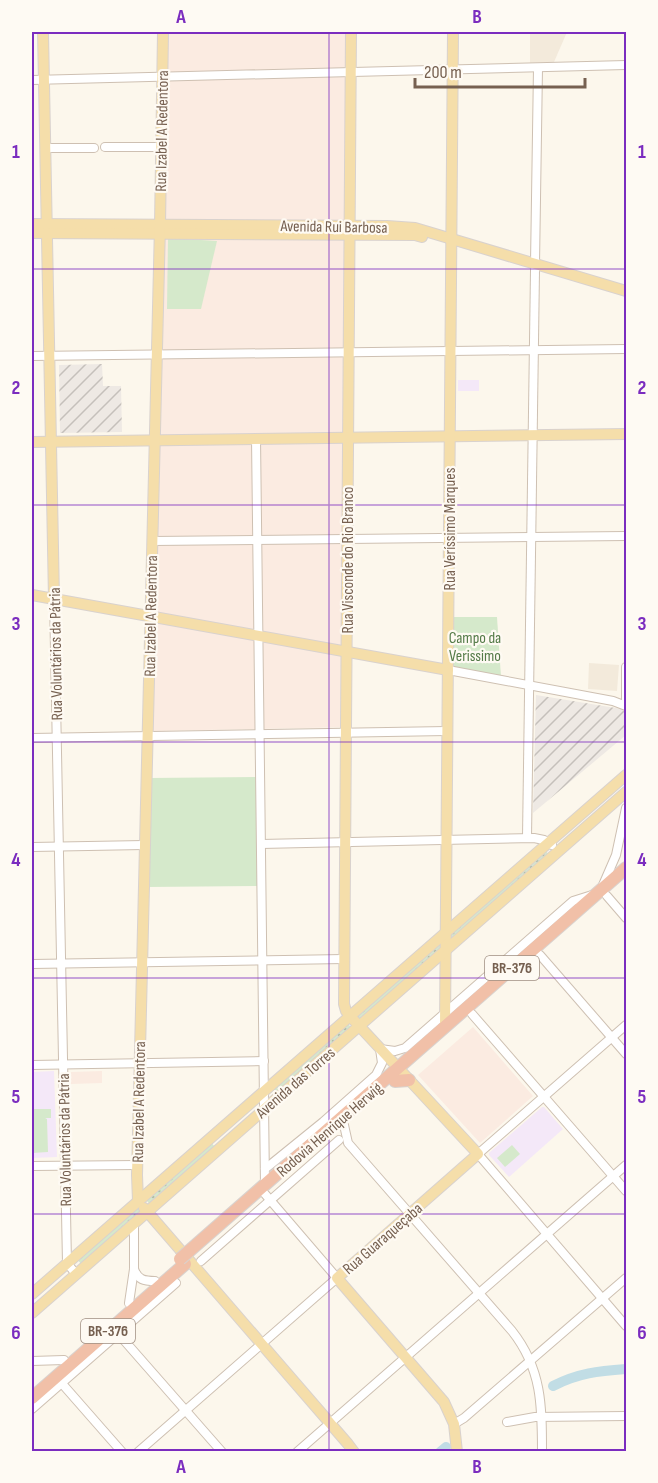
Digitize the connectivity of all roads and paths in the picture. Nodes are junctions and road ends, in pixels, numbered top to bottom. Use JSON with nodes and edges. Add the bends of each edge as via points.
{"nodes":[{"id":1,"x":43,"y":32,"type":"edge"},
{"id":2,"x":163,"y":32,"type":"edge"},
{"id":3,"x":351,"y":32,"type":"edge"},
{"id":4,"x":453,"y":32,"type":"edge"},
{"id":5,"x":627,"y":66,"type":"edge"},
{"id":6,"x":538,"y":68,"type":"junction"},
{"id":7,"x":453,"y":70,"type":"junction"},
{"id":8,"x":351,"y":73,"type":"junction"},
{"id":9,"x":162,"y":77,"type":"junction"},
{"id":10,"x":32,"y":80,"type":"edge"},
{"id":11,"x":44,"y":80,"type":"junction"},
{"id":12,"x":105,"y":147,"type":"dead end"},
{"id":13,"x":161,"y":147,"type":"junction"},
{"id":14,"x":46,"y":148,"type":"junction"},
{"id":15,"x":94,"y":148,"type":"dead end"},
{"id":16,"x":32,"y":224,"type":"edge"},
{"id":17,"x":47,"y":229,"type":"junction"},
{"id":18,"x":160,"y":230,"type":"junction"},
{"id":19,"x":350,"y":231,"type":"junction"},
{"id":20,"x":32,"y":233,"type":"edge"},
{"id":21,"x":451,"y":242,"type":"junction"},
{"id":22,"x":535,"y":267,"type":"junction"},
{"id":23,"x":627,"y":291,"type":"edge"},
{"id":24,"x":627,"y":298,"type":"edge"},
{"id":25,"x":627,"y":348,"type":"edge"},
{"id":26,"x":534,"y":350,"type":"junction"},
{"id":27,"x":450,"y":351,"type":"junction"},
{"id":28,"x":349,"y":352,"type":"junction"},
{"id":29,"x":156,"y":354,"type":"junction"},
{"id":30,"x":32,"y":356,"type":"edge"},
{"id":31,"x":50,"y":356,"type":"junction"},
{"id":32,"x":627,"y":434,"type":"edge"},
{"id":33,"x":533,"y":435,"type":"junction"},
{"id":34,"x":450,"y":436,"type":"junction"},
{"id":35,"x":348,"y":437,"type":"junction"},
{"id":36,"x":256,"y":438,"type":"junction"},
{"id":37,"x":154,"y":440,"type":"junction"},
{"id":38,"x":51,"y":441,"type":"junction"},
{"id":39,"x":32,"y":442,"type":"edge"},
{"id":40,"x":627,"y":536,"type":"edge"},
{"id":41,"x":531,"y":537,"type":"junction"},
{"id":42,"x":449,"y":538,"type":"junction"},
{"id":43,"x":257,"y":539,"type":"junction"},
{"id":44,"x":347,"y":539,"type":"junction"},
{"id":45,"x":152,"y":541,"type":"junction"},
{"id":46,"x":32,"y":595,"type":"edge"},
{"id":47,"x":54,"y":599,"type":"junction"},
{"id":48,"x":150,"y":616,"type":"junction"},
{"id":49,"x":258,"y":636,"type":"junction"},
{"id":50,"x":347,"y":652,"type":"junction"},
{"id":51,"x":627,"y":667,"type":"edge"},
{"id":52,"x":448,"y":670,"type":"junction"},
{"id":53,"x":529,"y":685,"type":"junction"},
{"id":54,"x":626,"y":691,"type":"edge"},
{"id":55,"x":627,"y":700,"type":"edge"},
{"id":56,"x":613,"y":701,"type":"junction"},
{"id":57,"x":627,"y":706,"type":"edge"},
{"id":58,"x":447,"y":731,"type":"junction"},
{"id":59,"x":346,"y":733,"type":"junction"},
{"id":60,"x":260,"y":734,"type":"junction"},
{"id":61,"x":147,"y":736,"type":"junction"},
{"id":62,"x":57,"y":737,"type":"junction"},
{"id":63,"x":32,"y":738,"type":"edge"},
{"id":64,"x":627,"y":775,"type":"edge"},
{"id":65,"x":627,"y":792,"type":"edge"},
{"id":66,"x":627,"y":808,"type":"edge"},
{"id":67,"x":527,"y":838,"type":"junction"},
{"id":68,"x":446,"y":840,"type":"junction"},
{"id":69,"x":345,"y":842,"type":"junction"},
{"id":70,"x":550,"y":843,"type":"junction"},
{"id":71,"x":261,"y":844,"type":"junction"},
{"id":72,"x":144,"y":845,"type":"junction"},
{"id":73,"x":59,"y":846,"type":"junction"},
{"id":74,"x":32,"y":847,"type":"edge"},
{"id":75,"x":559,"y":851,"type":"junction"},
{"id":76,"x":627,"y":868,"type":"edge"},
{"id":77,"x":627,"y":879,"type":"edge"},
{"id":78,"x":602,"y":895,"type":"junction"},
{"id":79,"x":627,"y":918,"type":"edge"},
{"id":80,"x":446,"y":933,"type":"junction"},
{"id":81,"x":446,"y":950,"type":"junction"},
{"id":82,"x":540,"y":955,"type":"junction"},
{"id":83,"x":344,"y":959,"type":"junction"},
{"id":84,"x":262,"y":960,"type":"junction"},
{"id":85,"x":142,"y":962,"type":"junction"},
{"id":86,"x":32,"y":964,"type":"edge"},
{"id":87,"x":61,"y":964,"type":"junction"},
{"id":88,"x":445,"y":1013,"type":"junction"},
{"id":89,"x":472,"y":1014,"type":"junction"},
{"id":90,"x":350,"y":1016,"type":"junction"},
{"id":91,"x":627,"y":1025,"type":"edge"},
{"id":92,"x":359,"y":1026,"type":"junction"},
{"id":93,"x":445,"y":1028,"type":"junction"},
{"id":94,"x":612,"y":1038,"type":"junction"},
{"id":95,"x":380,"y":1049,"type":"junction"},
{"id":96,"x":627,"y":1054,"type":"edge"},
{"id":97,"x":264,"y":1062,"type":"junction"},
{"id":98,"x":139,"y":1064,"type":"junction"},
{"id":99,"x":32,"y":1065,"type":"edge"},
{"id":100,"x":63,"y":1065,"type":"junction"},
{"id":101,"x":401,"y":1076,"type":"junction"},
{"id":102,"x":378,"y":1086,"type":"junction"},
{"id":103,"x":264,"y":1091,"type":"junction"},
{"id":104,"x":352,"y":1096,"type":"junction"},
{"id":105,"x":545,"y":1096,"type":"junction"},
{"id":106,"x":264,"y":1109,"type":"junction"},
{"id":107,"x":344,"y":1125,"type":"junction"},
{"id":108,"x":212,"y":1137,"type":"junction"},
{"id":109,"x":334,"y":1139,"type":"junction"},
{"id":110,"x":348,"y":1143,"type":"junction"},
{"id":111,"x":221,"y":1147,"type":"junction"},
{"id":112,"x":478,"y":1154,"type":"junction"},
{"id":113,"x":627,"y":1165,"type":"edge"},
{"id":114,"x":32,"y":1166,"type":"edge"},
{"id":115,"x":65,"y":1166,"type":"junction"},
{"id":116,"x":265,"y":1169,"type":"junction"},
{"id":117,"x":137,"y":1170,"type":"junction"},
{"id":118,"x":614,"y":1176,"type":"junction"},
{"id":119,"x":155,"y":1186,"type":"junction"},
{"id":120,"x":627,"y":1191,"type":"edge"},
{"id":121,"x":267,"y":1193,"type":"junction"},
{"id":122,"x":138,"y":1201,"type":"junction"},
{"id":123,"x":147,"y":1212,"type":"junction"},
{"id":124,"x":410,"y":1214,"type":"junction"},
{"id":125,"x":134,"y":1224,"type":"junction"},
{"id":126,"x":547,"y":1235,"type":"junction"},
{"id":127,"x":189,"y":1259,"type":"junction"},
{"id":128,"x":67,"y":1263,"type":"junction"},
{"id":129,"x":134,"y":1269,"type":"junction"},
{"id":130,"x":76,"y":1274,"type":"junction"},
{"id":131,"x":337,"y":1278,"type":"junction"},
{"id":132,"x":627,"y":1278,"type":"edge"},
{"id":133,"x":155,"y":1281,"type":"junction"},
{"id":134,"x":176,"y":1283,"type":"dead end"},
{"id":135,"x":479,"y":1293,"type":"junction"},
{"id":136,"x":32,"y":1294,"type":"edge"},
{"id":137,"x":603,"y":1299,"type":"junction"},
{"id":138,"x":129,"y":1303,"type":"junction"},
{"id":139,"x":32,"y":1313,"type":"edge"},
{"id":140,"x":627,"y":1326,"type":"edge"},
{"id":141,"x":115,"y":1330,"type":"junction"},
{"id":142,"x":261,"y":1344,"type":"junction"},
{"id":143,"x":406,"y":1357,"type":"junction"},
{"id":144,"x":64,"y":1360,"type":"junction"},
{"id":145,"x":531,"y":1360,"type":"junction"},
{"id":146,"x":32,"y":1361,"type":"edge"},
{"id":147,"x":59,"y":1380,"type":"junction"},
{"id":148,"x":32,"y":1388,"type":"edge"},
{"id":149,"x":32,"y":1398,"type":"edge"},
{"id":150,"x":32,"y":1409,"type":"edge"},
{"id":151,"x":185,"y":1410,"type":"junction"},
{"id":152,"x":627,"y":1416,"type":"edge"},
{"id":153,"x":542,"y":1417,"type":"junction"},
{"id":154,"x":330,"y":1422,"type":"junction"},
{"id":155,"x":507,"y":1422,"type":"dead end"},
{"id":156,"x":454,"y":1424,"type":"junction"},
{"id":157,"x":122,"y":1452,"type":"edge"},
{"id":158,"x":138,"y":1452,"type":"edge"},
{"id":159,"x":222,"y":1452,"type":"edge"},
{"id":160,"x":297,"y":1452,"type":"edge"},
{"id":161,"x":354,"y":1452,"type":"edge"},
{"id":162,"x":457,"y":1452,"type":"edge"},
{"id":163,"x":543,"y":1452,"type":"edge"}],
"edges":[{"from":1,"to":11,"type":"main road","name":"Rua Voluntários da Pátria"},
{"from":2,"to":9,"type":"main road","name":"Rua Izabel A Redentora"},
{"from":3,"to":8,"type":"main road","name":"Rua Visconde do Rio Branco"},
{"from":4,"to":7,"type":"main road","name":"Rua Veríssimo Marques"},
{"from":5,"to":6,"type":"street"},
{"from":6,"to":7,"type":"street"},
{"from":6,"to":22,"type":"street"},
{"from":7,"to":8,"type":"street"},
{"from":7,"to":21,"type":"main road","name":"Rua Veríssimo Marques"},
{"from":8,"to":9,"type":"street"},
{"from":8,"to":19,"type":"main road","name":"Rua Visconde do Rio Branco"},
{"from":9,"to":11,"type":"street"},
{"from":9,"to":13,"type":"main road","name":"Rua Izabel A Redentora"},
{"from":10,"to":11,"type":"street"},
{"from":11,"to":14,"type":"main road","name":"Rua Voluntários da Pátria"},
{"from":12,"to":13,"type":"street"},
{"from":13,"to":18,"type":"main road","name":"Rua Izabel A Redentora"},
{"from":14,"to":15,"type":"street"},
{"from":14,"to":17,"type":"main road","name":"Rua Voluntários da Pátria"},
{"from":16,"to":17,"type":"main road","name":"Avenida Rui Barbosa"},
{"from":17,"to":18,"type":"main road","name":"Avenida Rui Barbosa"},
{"from":17,"to":20,"type":"main road","name":"Avenida Rui Barbosa"},
{"from":17,"to":31,"type":"main road","name":"Rua Voluntários da Pátria"},
{"from":18,"to":19,"type":"main road","name":"Avenida Rui Barbosa"},
{"from":18,"to":29,"type":"main road","name":"Rua Izabel A Redentora"},
{"from":19,"to":21,"type":"main road","name":"Avenida Rui Barbosa","via":[[415,235]]},
{"from":19,"to":28,"type":"main road","name":"Rua Visconde do Rio Branco"},
{"from":21,"to":22,"type":"main road","name":"Avenida Rui Barbosa"},
{"from":21,"to":27,"type":"main road","name":"Rua Veríssimo Marques"},
{"from":22,"to":23,"type":"main road","name":"Avenida Rui Barbosa"},
{"from":22,"to":24,"type":"main road","name":"Avenida Rui Barbosa"},
{"from":22,"to":26,"type":"street"},
{"from":25,"to":26,"type":"street"},
{"from":26,"to":27,"type":"street"},
{"from":26,"to":33,"type":"street"},
{"from":27,"to":28,"type":"street"},
{"from":27,"to":34,"type":"main road","name":"Rua Veríssimo Marques"},
{"from":28,"to":29,"type":"street"},
{"from":28,"to":35,"type":"main road","name":"Rua Visconde do Rio Branco"},
{"from":29,"to":31,"type":"street"},
{"from":29,"to":37,"type":"main road","name":"Rua Izabel A Redentora"},
{"from":30,"to":31,"type":"street"},
{"from":31,"to":38,"type":"main road","name":"Rua Voluntários da Pátria"},
{"from":32,"to":33,"type":"main road"},
{"from":33,"to":34,"type":"main road"},
{"from":33,"to":41,"type":"street"},
{"from":34,"to":35,"type":"main road"},
{"from":34,"to":42,"type":"main road","name":"Rua Veríssimo Marques"},
{"from":35,"to":36,"type":"main road"},
{"from":35,"to":44,"type":"main road","name":"Rua Visconde do Rio Branco"},
{"from":36,"to":37,"type":"main road"},
{"from":36,"to":43,"type":"street"},
{"from":37,"to":38,"type":"main road"},
{"from":37,"to":45,"type":"main road","name":"Rua Izabel A Redentora"},
{"from":38,"to":39,"type":"main road"},
{"from":38,"to":47,"type":"main road","name":"Rua Voluntários da Pátria"},
{"from":40,"to":41,"type":"street"},
{"from":41,"to":42,"type":"street"},
{"from":41,"to":53,"type":"street"},
{"from":42,"to":44,"type":"street"},
{"from":42,"to":52,"type":"main road","name":"Rua Veríssimo Marques"},
{"from":43,"to":44,"type":"street"},
{"from":43,"to":45,"type":"street"},
{"from":43,"to":49,"type":"street"},
{"from":44,"to":50,"type":"main road","name":"Rua Visconde do Rio Branco"},
{"from":45,"to":48,"type":"main road","name":"Rua Izabel A Redentora"},
{"from":46,"to":47,"type":"main road"},
{"from":47,"to":48,"type":"main road"},
{"from":47,"to":62,"type":"street","name":"Rua Voluntários da Pátria"},
{"from":48,"to":49,"type":"main road"},
{"from":48,"to":61,"type":"main road","name":"Rua Izabel A Redentora"},
{"from":49,"to":50,"type":"main road"},
{"from":49,"to":60,"type":"street"},
{"from":50,"to":52,"type":"main road"},
{"from":50,"to":59,"type":"main road","name":"Rua Visconde do Rio Branco"},
{"from":51,"to":54,"type":"street"},
{"from":52,"to":53,"type":"street"},
{"from":52,"to":58,"type":"main road","name":"Rua Veríssimo Marques"},
{"from":53,"to":56,"type":"street"},
{"from":53,"to":67,"type":"street"},
{"from":54,"to":55,"type":"street"},
{"from":54,"to":56,"type":"street"},
{"from":56,"to":57,"type":"street"},
{"from":58,"to":59,"type":"street"},
{"from":58,"to":68,"type":"main road","name":"Rua Veríssimo Marques"},
{"from":59,"to":60,"type":"street"},
{"from":59,"to":69,"type":"main road","name":"Rua Visconde do Rio Branco"},
{"from":60,"to":61,"type":"street"},
{"from":60,"to":71,"type":"street"},
{"from":61,"to":62,"type":"street"},
{"from":61,"to":72,"type":"main road","name":"Rua Izabel A Redentora"},
{"from":62,"to":63,"type":"street"},
{"from":62,"to":73,"type":"street","name":"Rua Voluntários da Pátria"},
{"from":64,"to":70,"type":"main road","name":"Avenida das Torres"},
{"from":65,"to":75,"type":"main road","name":"Avenida das Torres"},
{"from":66,"to":78,"type":"street"},
{"from":67,"to":68,"type":"street"},
{"from":67,"to":70,"type":"street"},
{"from":68,"to":69,"type":"street"},
{"from":68,"to":80,"type":"main road","name":"Rua Veríssimo Marques"},
{"from":69,"to":71,"type":"street"},
{"from":69,"to":83,"type":"main road","name":"Rua Visconde do Rio Branco"},
{"from":70,"to":75,"type":"street"},
{"from":70,"to":80,"type":"main road","name":"Avenida das Torres"},
{"from":71,"to":84,"type":"street"},
{"from":72,"to":73,"type":"street"},
{"from":72,"to":85,"type":"main road","name":"Rua Izabel A Redentora"},
{"from":73,"to":74,"type":"street"},
{"from":73,"to":87,"type":"street","name":"Rua Voluntários da Pátria"},
{"from":75,"to":81,"type":"main road","name":"Avenida das Torres"},
{"from":76,"to":78,"type":"highway","name":"Rodovia Henrique Herwig","number":"BR-376"},
{"from":77,"to":78,"type":"highway","name":"Rodovia Henrique Herwig","number":"BR-376"},
{"from":78,"to":79,"type":"street"},
{"from":78,"to":82,"type":"highway","name":"Rodovia Henrique Herwig","number":"BR-376"},
{"from":78,"to":88,"type":"street","via":[[573,901]]},
{"from":78,"to":93,"type":"highway","name":"Rodovia Henrique Herwig","number":"BR-376"},
{"from":80,"to":81,"type":"main road","name":"Rua Veríssimo Marques"},
{"from":80,"to":90,"type":"main road","name":"Avenida das Torres"},
{"from":81,"to":88,"type":"main road","name":"Rua Veríssimo Marques"},
{"from":81,"to":92,"type":"main road","name":"Avenida das Torres"},
{"from":82,"to":89,"type":"highway","name":"Rodovia Henrique Herwig","number":"BR-376"},
{"from":82,"to":94,"type":"street"},
{"from":83,"to":84,"type":"street"},
{"from":83,"to":90,"type":"main road","name":"Rua Visconde do Rio Branco","via":[[344,1004]]},
{"from":84,"to":85,"type":"street"},
{"from":84,"to":97,"type":"street"},
{"from":85,"to":87,"type":"street"},
{"from":85,"to":98,"type":"main road","name":"Rua Izabel A Redentora"},
{"from":86,"to":87,"type":"street"},
{"from":87,"to":100,"type":"street","name":"Rua Voluntários da Pátria"},
{"from":88,"to":93,"type":"main road","name":"Rua Veríssimo Marques"},
{"from":88,"to":95,"type":"street","via":[[405,1048]]},
{"from":89,"to":101,"type":"highway","name":"Rodovia Henrique Herwig","number":"BR-376"},
{"from":89,"to":105,"type":"street"},
{"from":90,"to":92,"type":"main road"},
{"from":90,"to":103,"type":"main road","name":"Avenida das Torres"},
{"from":91,"to":94,"type":"street","name":"Rua Guaraqueçaba"},
{"from":92,"to":95,"type":"main road"},
{"from":92,"to":106,"type":"main road","name":"Avenida das Torres"},
{"from":93,"to":101,"type":"highway","name":"Rodovia Henrique Herwig","number":"BR-376"},
{"from":94,"to":96,"type":"street"},
{"from":94,"to":105,"type":"street","name":"Rua Guaraqueçaba"},
{"from":95,"to":101,"type":"main road"},
{"from":95,"to":104,"type":"street","via":[[379,1072]]},
{"from":97,"to":98,"type":"street"},
{"from":97,"to":103,"type":"street"},
{"from":98,"to":100,"type":"street"},
{"from":98,"to":117,"type":"main road","name":"Rua Izabel A Redentora"},
{"from":99,"to":100,"type":"street"},
{"from":100,"to":115,"type":"street","name":"Rua Voluntários da Pátria"},
{"from":101,"to":102,"type":"highway","name":"Rodovia Henrique Herwig","number":"BR-376"},
{"from":101,"to":107,"type":"highway","name":"Rodovia Henrique Herwig","number":"BR-376"},
{"from":101,"to":112,"type":"main road"},
{"from":102,"to":104,"type":"highway"},
{"from":102,"to":121,"type":"highway","name":"Rodovia Henrique Herwig","number":"BR-376"},
{"from":103,"to":106,"type":"street"},
{"from":103,"to":108,"type":"main road","name":"Avenida das Torres"},
{"from":104,"to":116,"type":"street"},
{"from":105,"to":112,"type":"street","name":"Rua Guaraqueçaba"},
{"from":105,"to":118,"type":"street"},
{"from":106,"to":111,"type":"main road","name":"Avenida das Torres"},
{"from":106,"to":116,"type":"street"},
{"from":107,"to":109,"type":"highway","name":"Rodovia Henrique Herwig","number":"BR-376"},
{"from":107,"to":110,"type":"street"},
{"from":108,"to":111,"type":"main road","via":[[219,1139]]},
{"from":108,"to":119,"type":"main road","name":"Avenida das Torres"},
{"from":109,"to":110,"type":"street"},
{"from":109,"to":121,"type":"highway","name":"Rodovia Henrique Herwig","number":"BR-376"},
{"from":110,"to":124,"type":"street"},
{"from":111,"to":123,"type":"main road","name":"Avenida das Torres"},
{"from":112,"to":124,"type":"main road","name":"Rua Guaraqueçaba"},
{"from":112,"to":126,"type":"street"},
{"from":113,"to":118,"type":"street"},
{"from":114,"to":115,"type":"street"},
{"from":115,"to":117,"type":"street"},
{"from":115,"to":128,"type":"street","name":"Rua Voluntários da Pátria"},
{"from":116,"to":121,"type":"street"},
{"from":117,"to":119,"type":"main road","via":[[144,1186]]},
{"from":117,"to":122,"type":"main road","name":"Rua Izabel A Redentora"},
{"from":118,"to":120,"type":"street"},
{"from":118,"to":126,"type":"street"},
{"from":119,"to":122,"type":"main road","name":"Avenida das Torres"},
{"from":121,"to":127,"type":"highway","name":"Rodovia Henrique Herwig","number":"BR-376"},
{"from":121,"to":131,"type":"street"},
{"from":122,"to":123,"type":"main road"},
{"from":122,"to":128,"type":"main road","name":"Avenida das Torres"},
{"from":123,"to":125,"type":"main road","name":"Avenida das Torres"},
{"from":123,"to":142,"type":"main road"},
{"from":124,"to":131,"type":"main road","name":"Rua Guaraqueçaba"},
{"from":124,"to":135,"type":"street"},
{"from":125,"to":129,"type":"street"},
{"from":125,"to":130,"type":"main road","name":"Avenida das Torres"},
{"from":126,"to":135,"type":"street"},
{"from":126,"to":137,"type":"street"},
{"from":127,"to":133,"type":"highway","name":"Rodovia Henrique Herwig","number":"BR-376"},
{"from":127,"to":141,"type":"highway","name":"Rodovia Henrique Herwig","number":"BR-376"},
{"from":128,"to":130,"type":"street"},
{"from":128,"to":136,"type":"main road","name":"Avenida das Torres"},
{"from":129,"to":133,"type":"street","via":[[142,1280]]},
{"from":129,"to":138,"type":"street"},
{"from":130,"to":139,"type":"main road","name":"Avenida das Torres"},
{"from":131,"to":142,"type":"street","name":"Rua Guaraqueçaba"},
{"from":131,"to":143,"type":"main road"},
{"from":132,"to":137,"type":"street"},
{"from":133,"to":138,"type":"highway","name":"Rodovia Henrique Herwig","number":"BR-376"},
{"from":134,"to":141,"type":"street"},
{"from":135,"to":143,"type":"street"},
{"from":135,"to":145,"type":"street"},
{"from":137,"to":140,"type":"street"},
{"from":137,"to":145,"type":"street"},
{"from":138,"to":144,"type":"highway","name":"Rodovia Henrique Herwig","number":"BR-376"},
{"from":141,"to":147,"type":"highway","name":"Rodovia Henrique Herwig","number":"BR-376"},
{"from":141,"to":151,"type":"street"},
{"from":142,"to":151,"type":"street","name":"Rua Guaraqueçaba"},
{"from":142,"to":154,"type":"main road"},
{"from":143,"to":154,"type":"street"},
{"from":143,"to":156,"type":"main road","via":[[439,1396]]},
{"from":144,"to":146,"type":"street"},
{"from":144,"to":148,"type":"highway","name":"Rodovia Henrique Herwig","number":"BR-376"},
{"from":145,"to":153,"type":"street"},
{"from":145,"to":156,"type":"street"},
{"from":147,"to":149,"type":"highway","name":"Rodovia Henrique Herwig","number":"BR-376"},
{"from":147,"to":150,"type":"street"},
{"from":147,"to":157,"type":"street"},
{"from":151,"to":158,"type":"street","name":"Rua Guaraqueçaba"},
{"from":151,"to":159,"type":"street"},
{"from":152,"to":153,"type":"street"},
{"from":153,"to":155,"type":"street"},
{"from":153,"to":163,"type":"street"},
{"from":154,"to":160,"type":"street"},
{"from":154,"to":161,"type":"main road"},
{"from":156,"to":162,"type":"main road"}]}
